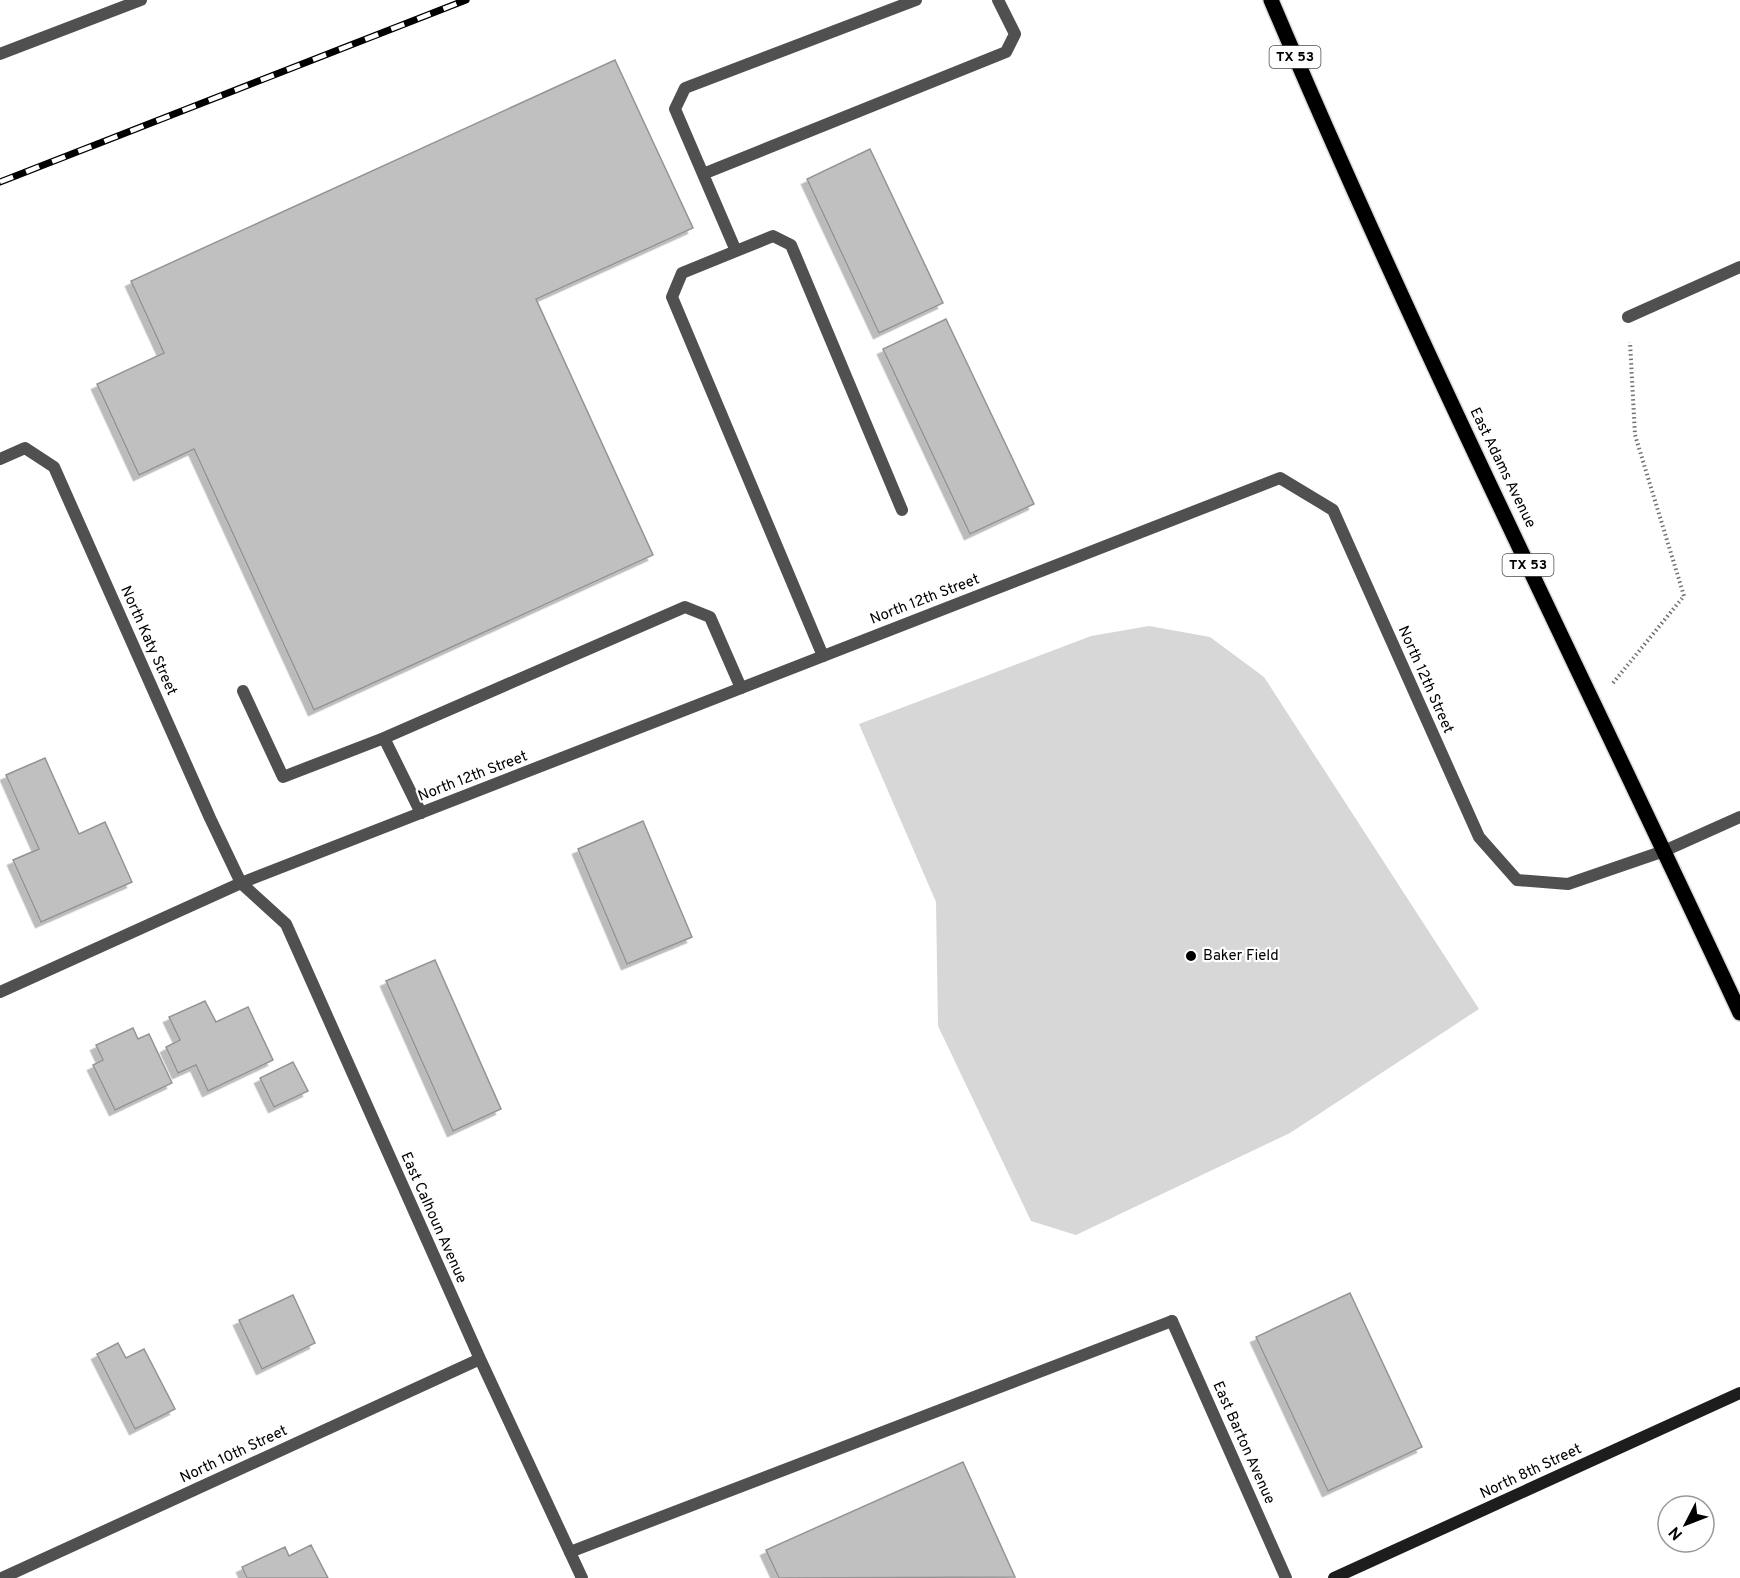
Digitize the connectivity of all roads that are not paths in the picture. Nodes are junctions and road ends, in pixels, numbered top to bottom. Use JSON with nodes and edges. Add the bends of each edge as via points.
{"nodes":[{"id":1,"x":141,"y":0,"type":"edge"},
{"id":2,"x":916,"y":0,"type":"edge"},
{"id":3,"x":998,"y":0,"type":"edge"},
{"id":4,"x":1270,"y":0,"type":"edge"},
{"id":5,"x":0,"y":54,"type":"edge"},
{"id":6,"x":703,"y":174,"type":"junction"},
{"id":7,"x":736,"y":252,"type":"junction"},
{"id":8,"x":1740,"y":267,"type":"edge"},
{"id":9,"x":1628,"y":317,"type":"road end"},
{"id":10,"x":0,"y":459,"type":"edge"},
{"id":11,"x":902,"y":510,"type":"dead end"},
{"id":12,"x":823,"y":656,"type":"junction"},
{"id":13,"x":741,"y":688,"type":"junction"},
{"id":14,"x":243,"y":691,"type":"dead end"},
{"id":15,"x":384,"y":738,"type":"junction"},
{"id":16,"x":421,"y":813,"type":"junction"},
{"id":17,"x":1740,"y":817,"type":"edge"},
{"id":18,"x":1664,"y":851,"type":"junction"},
{"id":19,"x":241,"y":883,"type":"junction"},
{"id":20,"x":0,"y":992,"type":"edge"},
{"id":21,"x":1740,"y":1013,"type":"edge"},
{"id":22,"x":480,"y":1359,"type":"junction"},
{"id":23,"x":1740,"y":1393,"type":"edge"},
{"id":24,"x":570,"y":1552,"type":"junction"},
{"id":25,"x":2,"y":1578,"type":"edge"},
{"id":26,"x":582,"y":1578,"type":"edge"},
{"id":27,"x":1286,"y":1578,"type":"edge"},
{"id":28,"x":1334,"y":1578,"type":"edge"}],
"edges":[{"from":1,"to":5,"type":"street"},
{"from":2,"to":6,"type":"street","via":[[685,88],[675,109]]},
{"from":3,"to":6,"type":"street","via":[[1015,34],[1006,52]]},
{"from":4,"to":18,"type":"main road","name":"East Adams Avenue","number":"TX 53","via":[[1450,403]]},
{"from":6,"to":7,"type":"street"},
{"from":7,"to":11,"type":"street","via":[[773,236],[791,245]]},
{"from":7,"to":12,"type":"street","via":[[682,273],[672,297]]},
{"from":8,"to":9,"type":"street"},
{"from":10,"to":19,"type":"street","name":"North Katy Street","via":[[25,448],[54,467]]},
{"from":12,"to":13,"type":"street","name":"North 12th Street"},
{"from":12,"to":18,"type":"street","name":"North 12th Street","via":[[1280,478],[1333,510],[1479,837],[1517,880],[1568,884]]},
{"from":13,"to":15,"type":"street","via":[[710,617],[685,607]]},
{"from":13,"to":16,"type":"street","name":"North 12th Street"},
{"from":14,"to":15,"type":"street","via":[[283,777]]},
{"from":15,"to":16,"type":"street"},
{"from":16,"to":19,"type":"street","name":"North 12th Street"},
{"from":17,"to":18,"type":"street"},
{"from":18,"to":21,"type":"main road","name":"East Adams Avenue","number":"TX 53"},
{"from":19,"to":20,"type":"street","name":"North 12th Street"},
{"from":19,"to":22,"type":"street","name":"East Calhoun Avenue","via":[[286,924]]},
{"from":22,"to":24,"type":"street","name":"East Calhoun Avenue"},
{"from":22,"to":25,"type":"street","name":"North 10th Street"},
{"from":23,"to":28,"type":"street","name":"North 8th Street"},
{"from":24,"to":26,"type":"street","name":"East Calhoun Avenue"},
{"from":24,"to":27,"type":"street","name":"East Barton Avenue","via":[[1172,1321]]}]}
